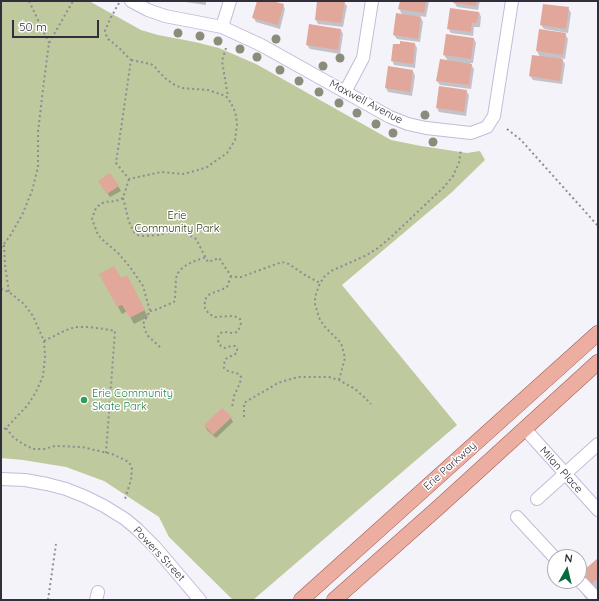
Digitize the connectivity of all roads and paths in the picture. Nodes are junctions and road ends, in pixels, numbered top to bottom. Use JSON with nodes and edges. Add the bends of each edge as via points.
{"nodes":[{"id":1,"x":29,"y":1,"type":"edge"},
{"id":2,"x":73,"y":1,"type":"edge"},
{"id":3,"x":120,"y":1,"type":"edge"},
{"id":4,"x":131,"y":1,"type":"edge"},
{"id":5,"x":230,"y":1,"type":"edge"},
{"id":6,"x":372,"y":1,"type":"edge"},
{"id":7,"x":512,"y":1,"type":"edge"},
{"id":8,"x":222,"y":27,"type":"junction"},
{"id":9,"x":49,"y":43,"type":"junction"},
{"id":10,"x":226,"y":48,"type":"dead end"},
{"id":11,"x":131,"y":60,"type":"junction"},
{"id":12,"x":345,"y":92,"type":"junction"},
{"id":13,"x":228,"y":98,"type":"junction"},
{"id":14,"x":507,"y":130,"type":"dead end"},
{"id":15,"x":461,"y":149,"type":"dead end"},
{"id":16,"x":129,"y":179,"type":"junction"},
{"id":17,"x":123,"y":198,"type":"junction"},
{"id":18,"x":598,"y":226,"type":"edge"},
{"id":19,"x":4,"y":244,"type":"junction"},
{"id":20,"x":1,"y":248,"type":"edge"},
{"id":21,"x":206,"y":257,"type":"junction"},
{"id":22,"x":231,"y":276,"type":"junction"},
{"id":23,"x":320,"y":283,"type":"junction"},
{"id":24,"x":1,"y":289,"type":"edge"},
{"id":25,"x":9,"y":292,"type":"junction"},
{"id":26,"x":150,"y":311,"type":"junction"},
{"id":27,"x":598,"y":333,"type":"edge"},
{"id":28,"x":44,"y":341,"type":"junction"},
{"id":29,"x":161,"y":348,"type":"dead end"},
{"id":30,"x":598,"y":362,"type":"edge"},
{"id":31,"x":339,"y":380,"type":"junction"},
{"id":32,"x":371,"y":404,"type":"dead end"},
{"id":33,"x":232,"y":408,"type":"dead end"},
{"id":34,"x":244,"y":417,"type":"dead end"},
{"id":35,"x":6,"y":428,"type":"junction"},
{"id":36,"x":525,"y":429,"type":"junction"},
{"id":37,"x":1,"y":431,"type":"edge"},
{"id":38,"x":598,"y":444,"type":"edge"},
{"id":39,"x":106,"y":452,"type":"junction"},
{"id":40,"x":565,"y":473,"type":"junction"},
{"id":41,"x":1,"y":479,"type":"edge"},
{"id":42,"x":125,"y":499,"type":"dead end"},
{"id":43,"x":537,"y":499,"type":"dead end"},
{"id":44,"x":598,"y":510,"type":"edge"},
{"id":45,"x":517,"y":518,"type":"dead end"},
{"id":46,"x":56,"y":544,"type":"dead end"},
{"id":47,"x":547,"y":550,"type":"edge"},
{"id":48,"x":587,"y":588,"type":"edge"},
{"id":49,"x":48,"y":600,"type":"edge"},
{"id":50,"x":200,"y":600,"type":"edge"},
{"id":51,"x":301,"y":600,"type":"edge"},
{"id":52,"x":334,"y":600,"type":"edge"},
{"id":53,"x":598,"y":600,"type":"edge"}],
"edges":[{"from":1,"to":9,"type":"path"},
{"from":2,"to":9,"type":"path"},
{"from":3,"to":11,"type":"path","via":[[105,31],[107,38]]},
{"from":4,"to":8,"type":"street","name":"Maxwell Avenue","via":[[165,16]]},
{"from":5,"to":8,"type":"street"},
{"from":6,"to":12,"type":"street","via":[[363,58]]},
{"from":7,"to":12,"type":"street","name":"Maxwell Avenue","via":[[494,116],[486,127],[471,133],[408,124]]},
{"from":8,"to":12,"type":"street","name":"Maxwell Avenue","via":[[261,45]]},
{"from":9,"to":19,"type":"path","via":[[38,132],[38,167],[22,215]]},
{"from":10,"to":13,"type":"path","via":[[222,61]]},
{"from":11,"to":13,"type":"path","via":[[151,64],[165,78],[182,88],[208,90]]},
{"from":11,"to":16,"type":"path","via":[[116,163]]},
{"from":13,"to":16,"type":"path","via":[[234,109],[237,125],[235,140],[227,153],[208,167],[195,171],[183,174],[161,172]]},
{"from":14,"to":18,"type":"path","via":[[521,140]]},
{"from":15,"to":23,"type":"path","via":[[459,163],[444,187],[378,248],[331,271]]},
{"from":16,"to":17,"type":"path"},
{"from":17,"to":21,"type":"path","via":[[129,222],[138,235],[182,231],[196,239]]},
{"from":17,"to":26,"type":"path","via":[[100,204],[92,219],[98,235],[130,266],[143,286]]},
{"from":19,"to":20,"type":"path"},
{"from":19,"to":25,"type":"path"},
{"from":21,"to":22,"type":"path","via":[[208,262],[219,258]]},
{"from":21,"to":26,"type":"path","via":[[180,270],[176,278],[174,302]]},
{"from":22,"to":23,"type":"path","via":[[241,277],[282,262]]},
{"from":22,"to":33,"type":"path","via":[[227,287],[210,294],[204,306],[215,318],[232,316],[241,323],[237,332],[220,333],[218,337],[222,347],[235,346],[237,349],[237,353],[227,358],[224,365],[228,371],[241,377]]},
{"from":23,"to":31,"type":"path","via":[[315,304],[320,320],[341,343],[345,358]]},
{"from":24,"to":25,"type":"path"},
{"from":25,"to":28,"type":"path","via":[[24,304],[33,316]]},
{"from":26,"to":29,"type":"path","via":[[143,324],[147,335]]},
{"from":27,"to":51,"type":"main road","name":"Erie Parkway"},
{"from":28,"to":35,"type":"path","via":[[43,376],[28,406]]},
{"from":28,"to":39,"type":"path","via":[[75,327],[115,331]]},
{"from":30,"to":36,"type":"main road","name":"Erie Parkway"},
{"from":31,"to":32,"type":"path","via":[[364,396]]},
{"from":31,"to":34,"type":"path","via":[[309,376],[278,383],[244,403]]},
{"from":35,"to":37,"type":"path"},
{"from":35,"to":39,"type":"path","via":[[14,438],[33,449],[55,446],[82,447]]},
{"from":36,"to":40,"type":"street","name":"Milan Place"},
{"from":36,"to":52,"type":"main road","name":"Erie Parkway"},
{"from":38,"to":40,"type":"street"},
{"from":39,"to":42,"type":"path","via":[[129,462],[132,469]]},
{"from":40,"to":43,"type":"street"},
{"from":40,"to":44,"type":"street","name":"Milan Place"},
{"from":41,"to":50,"type":"street","name":"Powers Street","via":[[53,485],[104,506],[137,529]]},
{"from":45,"to":47,"type":"street"},
{"from":46,"to":49,"type":"path"},
{"from":48,"to":53,"type":"street"}]}
